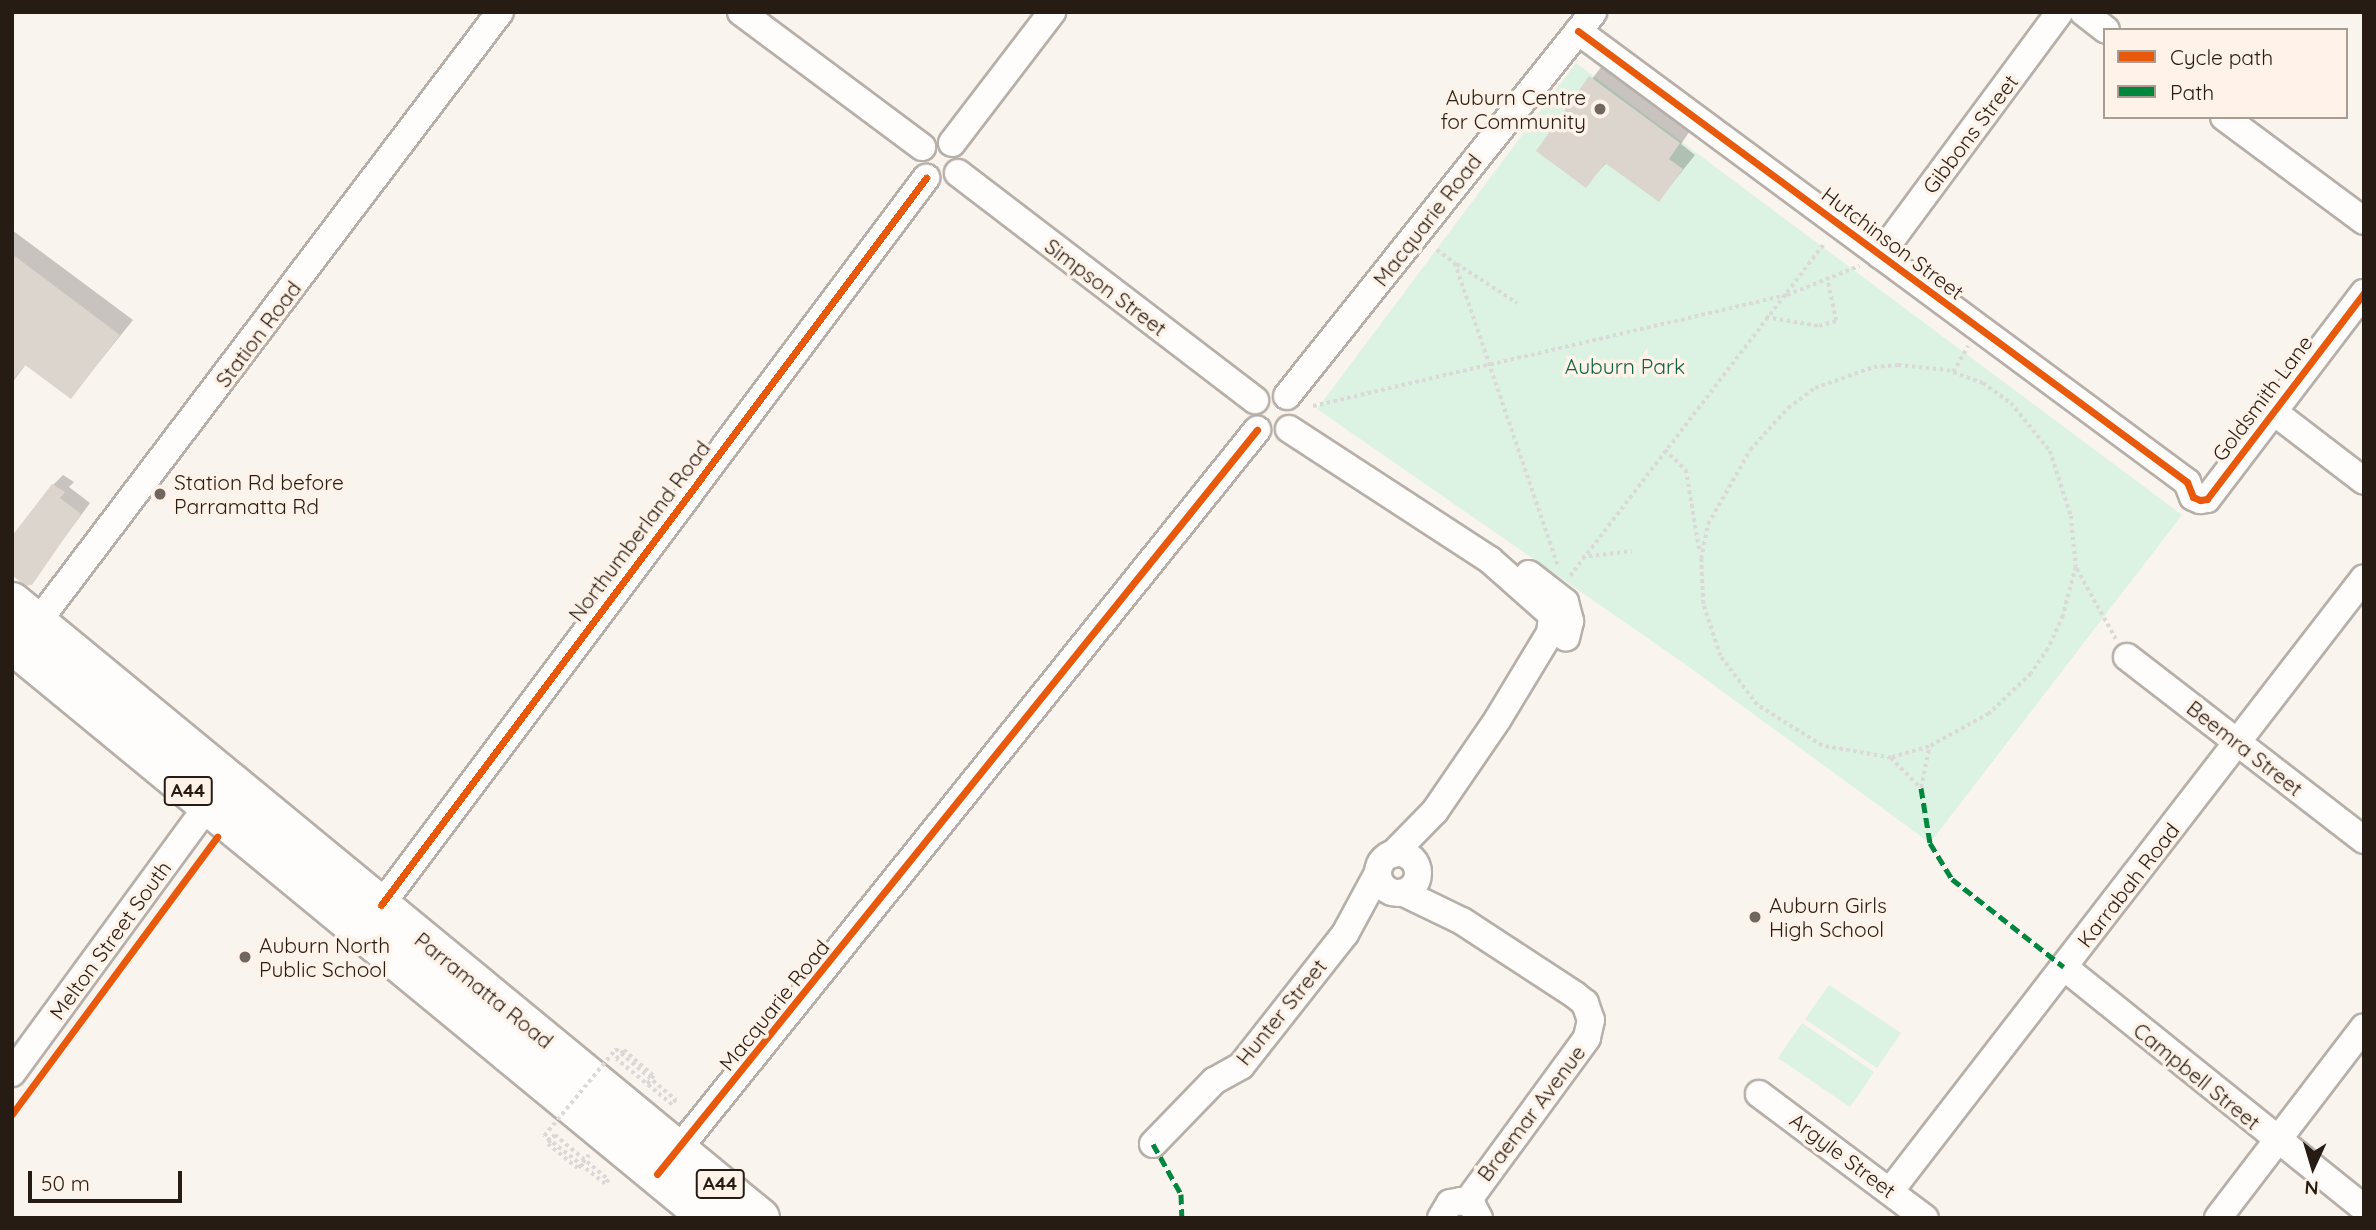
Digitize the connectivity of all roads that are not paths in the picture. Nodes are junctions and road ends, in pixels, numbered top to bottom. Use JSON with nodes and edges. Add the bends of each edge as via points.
{"nodes":[{"id":1,"x":500,"y":12,"type":"edge"},
{"id":2,"x":741,"y":12,"type":"edge"},
{"id":3,"x":1052,"y":12,"type":"edge"},
{"id":4,"x":2060,"y":12,"type":"edge"},
{"id":5,"x":2082,"y":12,"type":"edge"},
{"id":6,"x":1586,"y":22,"type":"edge"},
{"id":7,"x":2103,"y":28,"type":"edge"},
{"id":8,"x":2227,"y":119,"type":"edge"},
{"id":9,"x":952,"y":143,"type":"junction"},
{"id":10,"x":922,"y":147,"type":"junction"},
{"id":11,"x":958,"y":173,"type":"junction"},
{"id":12,"x":926,"y":178,"type":"junction"},
{"id":13,"x":2364,"y":221,"type":"edge"},
{"id":14,"x":1880,"y":255,"type":"junction"},
{"id":15,"x":2364,"y":293,"type":"edge"},
{"id":16,"x":1287,"y":396,"type":"junction"},
{"id":17,"x":1255,"y":400,"type":"junction"},
{"id":18,"x":2274,"y":412,"type":"junction"},
{"id":19,"x":1289,"y":429,"type":"junction"},
{"id":20,"x":1257,"y":430,"type":"junction"},
{"id":21,"x":2364,"y":481,"type":"edge"},
{"id":22,"x":2187,"y":482,"type":"joint"},
{"id":23,"x":2364,"y":578,"type":"edge"},
{"id":24,"x":19,"y":634,"type":"edge"},
{"id":25,"x":2127,"y":657,"type":"road end"},
{"id":26,"x":2238,"y":742,"type":"junction"},
{"id":27,"x":207,"y":807,"type":"junction"},
{"id":28,"x":2364,"y":840,"type":"edge"},
{"id":29,"x":1400,"y":875,"type":"junction"},
{"id":30,"x":381,"y":905,"type":"junction"},
{"id":31,"x":2064,"y":967,"type":"junction"},
{"id":32,"x":2364,"y":1027,"type":"edge"},
{"id":33,"x":12,"y":1073,"type":"edge"},
{"id":34,"x":1759,"y":1094,"type":"dead end"},
{"id":35,"x":2277,"y":1141,"type":"junction"},
{"id":36,"x":1153,"y":1144,"type":"dead end"},
{"id":37,"x":668,"y":1163,"type":"junction"},
{"id":38,"x":1891,"y":1190,"type":"junction"},
{"id":39,"x":2364,"y":1208,"type":"edge"},
{"id":40,"x":1473,"y":1210,"type":"edge"},
{"id":41,"x":709,"y":1218,"type":"edge"},
{"id":42,"x":761,"y":1218,"type":"edge"},
{"id":43,"x":1441,"y":1218,"type":"edge"},
{"id":44,"x":1925,"y":1218,"type":"edge"},
{"id":45,"x":2218,"y":1218,"type":"edge"}],
"edges":[{"from":1,"to":24,"type":"street","name":"Station Road"},
{"from":2,"to":10,"type":"street"},
{"from":3,"to":9,"type":"street"},
{"from":4,"to":14,"type":"street","name":"Gibbons Street"},
{"from":5,"to":7,"type":"street"},
{"from":6,"to":14,"type":"street","name":"Hutchinson Street"},
{"from":6,"to":16,"type":"street","name":"Macquarie Road"},
{"from":8,"to":13,"type":"street"},
{"from":9,"to":10,"type":"street","via":[[933,140]]},
{"from":9,"to":11,"type":"street","via":[[961,161]]},
{"from":10,"to":12,"type":"street","via":[[917,160]]},
{"from":11,"to":12,"type":"street","via":[[940,183]]},
{"from":11,"to":17,"type":"street","name":"Simpson Street"},
{"from":12,"to":30,"type":"street","name":"Northumberland Road"},
{"from":14,"to":22,"type":"street","name":"Hutchinson Street"},
{"from":15,"to":18,"type":"street","name":"Goldsmith Lane"},
{"from":16,"to":17,"type":"street","via":[[1267,392]]},
{"from":16,"to":19,"type":"street","via":[[1295,410]]},
{"from":17,"to":20,"type":"street","via":[[1251,419]]},
{"from":18,"to":21,"type":"street"},
{"from":18,"to":22,"type":"street","name":"Goldsmith Lane","via":[[2207,499],[2193,497]]},
{"from":19,"to":20,"type":"street","via":[[1277,436]]},
{"from":19,"to":29,"type":"street","name":"Hunter Street","via":[[1490,559],[1557,594],[1550,633],[1435,811]]},
{"from":20,"to":37,"type":"street","name":"Macquarie Road"},
{"from":23,"to":26,"type":"street","name":"Karrabah Road"},
{"from":24,"to":27,"type":"highway","name":"Parramatta Road","number":"A44"},
{"from":24,"to":30,"type":"highway","name":"Parramatta Road","number":"A44"},
{"from":25,"to":26,"type":"street","name":"Beemra Street"},
{"from":26,"to":28,"type":"street","name":"Beemra Street"},
{"from":26,"to":31,"type":"street","name":"Karrabah Road"},
{"from":27,"to":33,"type":"street","name":"Melton Street South"},
{"from":27,"to":37,"type":"highway","name":"Parramatta Road","number":"A44"},
{"from":29,"to":36,"type":"street","name":"Hunter Street","via":[[1345,934],[1241,1066],[1214,1081]]},
{"from":29,"to":40,"type":"street","name":"Braemar Avenue","via":[[1585,1003],[1591,1020],[1587,1038]]},
{"from":30,"to":37,"type":"highway","name":"Parramatta Road","number":"A44"},
{"from":31,"to":35,"type":"street","name":"Campbell Street"},
{"from":31,"to":38,"type":"street","name":"Karrabah Road"},
{"from":32,"to":35,"type":"street"},
{"from":34,"to":38,"type":"street","name":"Argyle Street"},
{"from":35,"to":39,"type":"street","name":"Campbell Street"},
{"from":35,"to":45,"type":"street"},
{"from":37,"to":41,"type":"highway","name":"Parramatta Road","number":"A44"},
{"from":37,"to":42,"type":"highway","name":"Parramatta Road","number":"A44"},
{"from":38,"to":44,"type":"street","name":"Argyle Street"},
{"from":40,"to":43,"type":"street","via":[[1450,1203]]}]}
